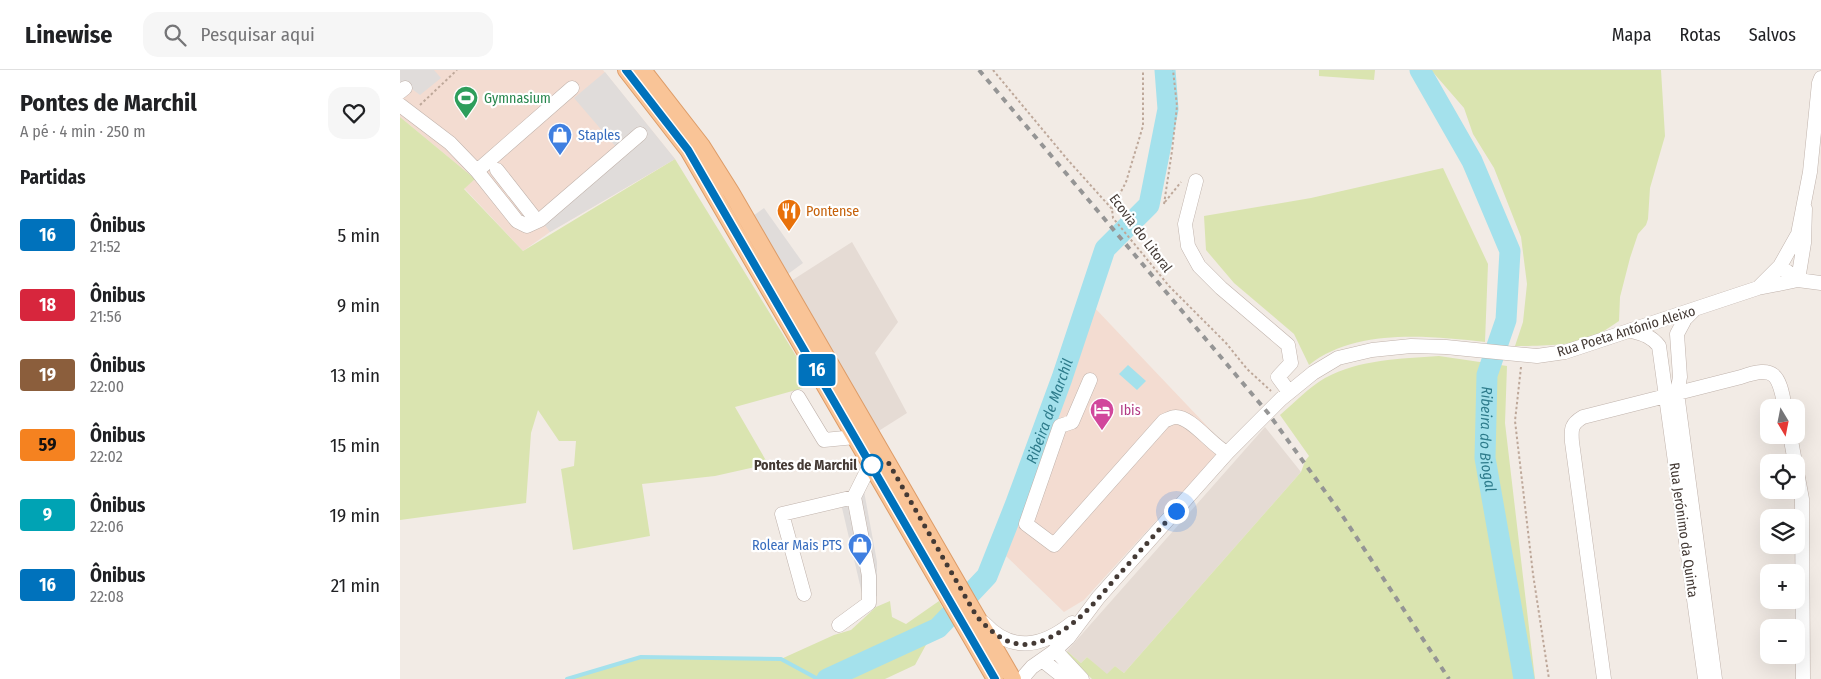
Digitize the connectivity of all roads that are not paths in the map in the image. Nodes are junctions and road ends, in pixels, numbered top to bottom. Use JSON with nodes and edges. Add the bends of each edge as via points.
{"nodes":[{"id":1,"x":626,"y":70,"type":"edge"},
{"id":2,"x":643,"y":70,"type":"edge"},
{"id":3,"x":1821,"y":78,"type":"edge"},
{"id":4,"x":572,"y":88,"type":"dead end"},
{"id":5,"x":405,"y":109,"type":"edge"},
{"id":6,"x":640,"y":134,"type":"dead end"},
{"id":7,"x":497,"y":170,"type":"dead end"},
{"id":8,"x":478,"y":171,"type":"junction"},
{"id":9,"x":1816,"y":173,"type":"edge"},
{"id":10,"x":1195,"y":186,"type":"road end"},
{"id":11,"x":1804,"y":208,"type":"junction"},
{"id":12,"x":536,"y":222,"type":"junction"},
{"id":13,"x":1780,"y":266,"type":"junction"},
{"id":14,"x":1798,"y":280,"type":"junction"},
{"id":15,"x":1821,"y":283,"type":"edge"},
{"id":16,"x":1758,"y":288,"type":"junction"},
{"id":17,"x":1693,"y":310,"type":"junction"},
{"id":18,"x":1661,"y":323,"type":"junction"},
{"id":19,"x":1632,"y":331,"type":"junction"},
{"id":20,"x":1659,"y":346,"type":"junction"},
{"id":21,"x":1677,"y":346,"type":"junction"},
{"id":22,"x":1680,"y":373,"type":"junction"},
{"id":23,"x":1090,"y":380,"type":"dead end"},
{"id":24,"x":1706,"y":386,"type":"junction"},
{"id":25,"x":1285,"y":396,"type":"junction"},
{"id":26,"x":1665,"y":396,"type":"junction"},
{"id":27,"x":798,"y":398,"type":"dead end"},
{"id":28,"x":1783,"y":399,"type":"edge"},
{"id":29,"x":855,"y":437,"type":"junction"},
{"id":30,"x":1227,"y":454,"type":"junction"},
{"id":31,"x":871,"y":463,"type":"junction"},
{"id":32,"x":854,"y":497,"type":"junction"},
{"id":33,"x":1802,"y":499,"type":"edge"},
{"id":34,"x":951,"y":585,"type":"junction"},
{"id":35,"x":804,"y":594,"type":"dead end"},
{"id":36,"x":1098,"y":598,"type":"junction"},
{"id":37,"x":970,"y":620,"type":"junction"},
{"id":38,"x":839,"y":625,"type":"dead end"},
{"id":39,"x":1055,"y":650,"type":"junction"},
{"id":40,"x":1042,"y":660,"type":"junction"},
{"id":41,"x":995,"y":679,"type":"edge"},
{"id":42,"x":1013,"y":679,"type":"edge"},
{"id":43,"x":1024,"y":679,"type":"edge"},
{"id":44,"x":1066,"y":679,"type":"edge"},
{"id":45,"x":1082,"y":679,"type":"edge"},
{"id":46,"x":1604,"y":679,"type":"edge"},
{"id":47,"x":1705,"y":679,"type":"edge"},
{"id":48,"x":1715,"y":679,"type":"edge"},
{"id":49,"x":1803,"y":679,"type":"edge"}],
"edges":[{"from":1,"to":29,"type":"main road","via":[[688,150]]},
{"from":2,"to":34,"type":"main road","via":[[702,146],[731,192]]},
{"from":3,"to":9,"type":"street","name":"Rua Poeta António Aleixo"},
{"from":4,"to":8,"type":"street"},
{"from":5,"to":8,"type":"street","via":[[450,143]]},
{"from":6,"to":12,"type":"street"},
{"from":7,"to":12,"type":"street"},
{"from":8,"to":12,"type":"street","via":[[516,221],[527,226]]},
{"from":9,"to":11,"type":"street","name":"Rua Poeta António Aleixo"},
{"from":10,"to":25,"type":"street","via":[[1185,224],[1188,246],[1199,266],[1221,288],[1288,345],[1291,362],[1278,377]]},
{"from":11,"to":13,"type":"street","name":"Rua Poeta António Aleixo","via":[[1798,234]]},
{"from":11,"to":14,"type":"street","via":[[1804,242]]},
{"from":13,"to":14,"type":"street"},
{"from":13,"to":16,"type":"street","name":"Rua Poeta António Aleixo"},
{"from":14,"to":15,"type":"street"},
{"from":14,"to":16,"type":"street"},
{"from":16,"to":17,"type":"street","name":"Rua Poeta António Aleixo"},
{"from":17,"to":18,"type":"street","name":"Rua Poeta António Aleixo"},
{"from":17,"to":21,"type":"street","name":"Rua Jerónimo da Quinta","via":[[1676,334]]},
{"from":18,"to":19,"type":"street","name":"Rua Poeta António Aleixo"},
{"from":18,"to":20,"type":"street","name":"Rua Jerónimo da Quinta"},
{"from":18,"to":21,"type":"street","name":"Rua Jerónimo da Quinta"},
{"from":19,"to":20,"type":"street","via":[[1647,335]]},
{"from":19,"to":25,"type":"street","name":"Rua Poeta António Aleixo","via":[[1565,352],[1536,356],[1446,347],[1372,350],[1338,358]]},
{"from":20,"to":26,"type":"street","name":"Rua Jerónimo da Quinta"},
{"from":21,"to":22,"type":"street","name":"Rua Jerónimo da Quinta"},
{"from":22,"to":24,"type":"street","via":[[1688,382]]},
{"from":22,"to":26,"type":"street","name":"Rua Jerónimo da Quinta"},
{"from":23,"to":30,"type":"street","via":[[1072,422],[1060,426],[1026,524],[1054,545],[1164,422],[1175,417],[1187,420]]},
{"from":24,"to":26,"type":"street"},
{"from":24,"to":28,"type":"street","via":[[1759,371],[1769,372],[1777,379]]},
{"from":25,"to":30,"type":"street","name":"Rua Poeta António Aleixo"},
{"from":26,"to":46,"type":"street","via":[[1583,417],[1574,422],[1571,430]]},
{"from":26,"to":47,"type":"street","name":"Rua Jerónimo da Quinta"},
{"from":26,"to":48,"type":"street","name":"Rua Jerónimo da Quinta"},
{"from":27,"to":29,"type":"street","via":[[824,440]]},
{"from":29,"to":31,"type":"main road"},
{"from":30,"to":36,"type":"street","name":"Rua Poeta António Aleixo"},
{"from":31,"to":32,"type":"street"},
{"from":31,"to":34,"type":"main road"},
{"from":32,"to":35,"type":"street","via":[[782,514]]},
{"from":32,"to":38,"type":"street","via":[[869,576],[869,603]]},
{"from":33,"to":49,"type":"street"},
{"from":34,"to":37,"type":"main road"},
{"from":36,"to":37,"type":"street","name":"Rua Poeta António Aleixo","via":[[1060,633],[1029,644],[1005,640]]},
{"from":36,"to":39,"type":"street","name":"Rua Poeta António Aleixo"},
{"from":37,"to":41,"type":"main road"},
{"from":37,"to":42,"type":"main road"},
{"from":39,"to":40,"type":"street","name":"Rua Poeta António Aleixo"},
{"from":39,"to":45,"type":"street"},
{"from":40,"to":43,"type":"street","name":"Rua Poeta António Aleixo"},
{"from":40,"to":44,"type":"street"}]}
